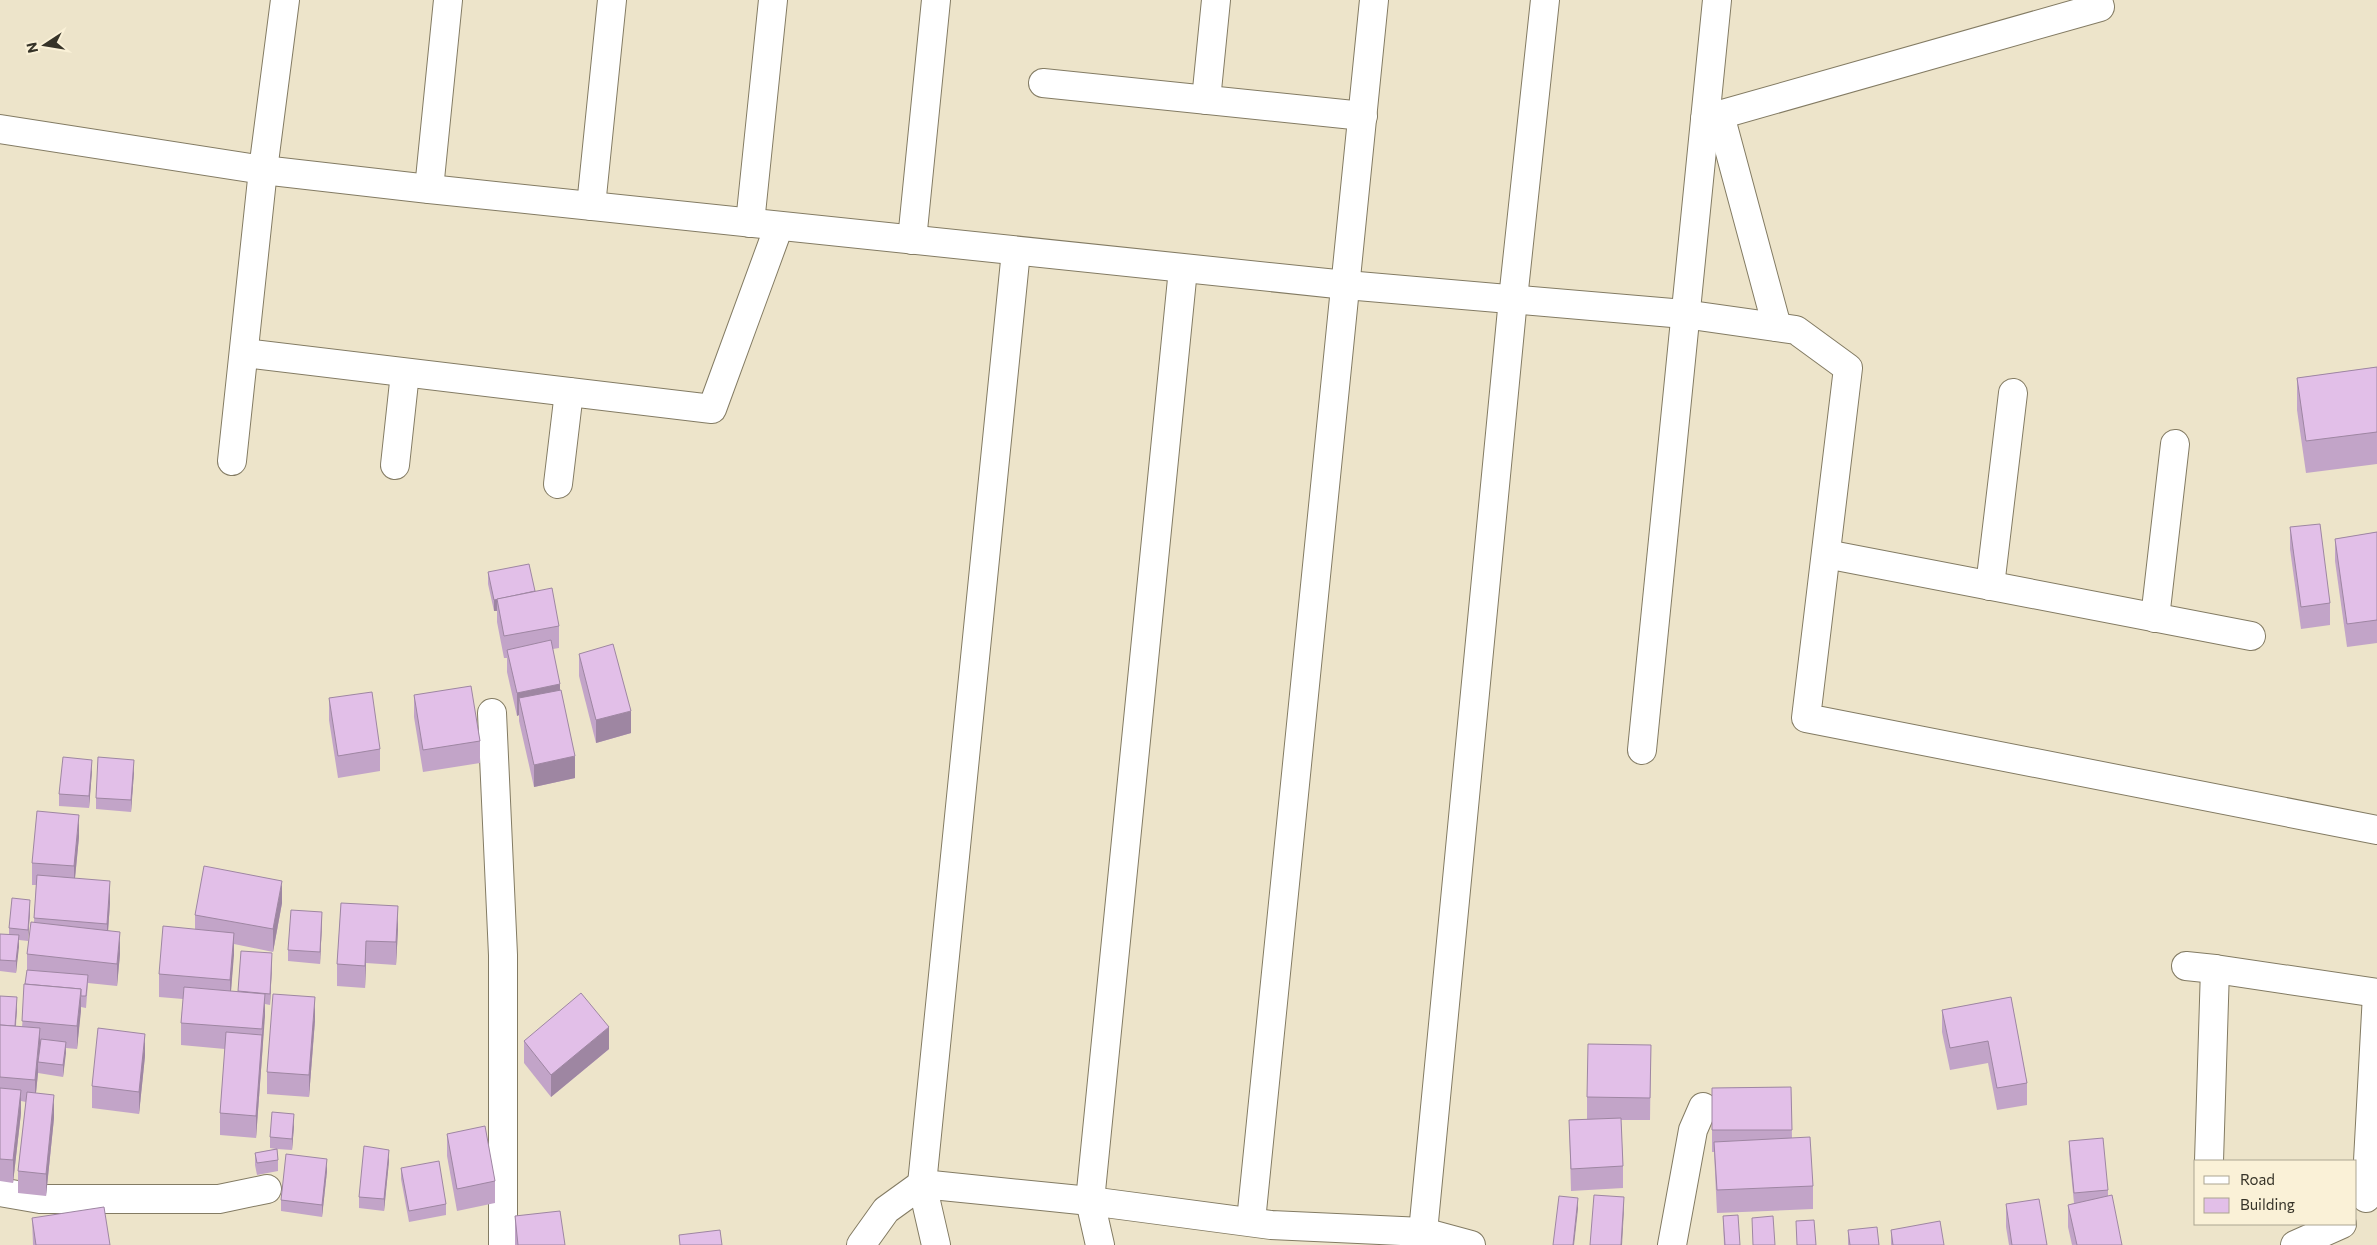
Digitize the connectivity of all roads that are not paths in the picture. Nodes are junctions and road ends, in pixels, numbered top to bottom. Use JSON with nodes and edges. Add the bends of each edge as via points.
{"nodes":[{"id":1,"x":285,"y":0,"type":"edge"},
{"id":2,"x":448,"y":0,"type":"edge"},
{"id":3,"x":612,"y":0,"type":"edge"},
{"id":4,"x":773,"y":0,"type":"edge"},
{"id":5,"x":936,"y":0,"type":"edge"},
{"id":6,"x":1216,"y":0,"type":"edge"},
{"id":7,"x":1374,"y":0,"type":"edge"},
{"id":8,"x":1545,"y":0,"type":"edge"},
{"id":9,"x":1717,"y":0,"type":"edge"},
{"id":10,"x":2098,"y":0,"type":"edge"},
{"id":11,"x":1043,"y":83,"type":"dead end"},
{"id":12,"x":1206,"y":100,"type":"junction"},
{"id":13,"x":1363,"y":116,"type":"junction"},
{"id":14,"x":1712,"y":117,"type":"junction"},
{"id":15,"x":0,"y":129,"type":"edge"},
{"id":16,"x":263,"y":170,"type":"junction"},
{"id":17,"x":430,"y":189,"type":"junction"},
{"id":18,"x":591,"y":206,"type":"junction"},
{"id":19,"x":750,"y":223,"type":"junction"},
{"id":20,"x":779,"y":226,"type":"junction"},
{"id":21,"x":912,"y":240,"type":"junction"},
{"id":22,"x":1016,"y":251,"type":"junction"},
{"id":23,"x":1183,"y":268,"type":"junction"},
{"id":24,"x":1346,"y":285,"type":"junction"},
{"id":25,"x":1513,"y":299,"type":"junction"},
{"id":26,"x":1684,"y":314,"type":"junction"},
{"id":27,"x":1777,"y":326,"type":"junction"},
{"id":28,"x":245,"y":353,"type":"junction"},
{"id":29,"x":405,"y":373,"type":"junction"},
{"id":30,"x":569,"y":392,"type":"junction"},
{"id":31,"x":2013,"y":393,"type":"dead end"},
{"id":32,"x":2175,"y":444,"type":"dead end"},
{"id":33,"x":232,"y":461,"type":"dead end"},
{"id":34,"x":395,"y":464,"type":"dead end"},
{"id":35,"x":558,"y":484,"type":"dead end"},
{"id":36,"x":1826,"y":554,"type":"junction"},
{"id":37,"x":1990,"y":586,"type":"junction"},
{"id":38,"x":2155,"y":618,"type":"junction"},
{"id":39,"x":2251,"y":636,"type":"dead end"},
{"id":40,"x":492,"y":713,"type":"dead end"},
{"id":41,"x":1642,"y":750,"type":"dead end"},
{"id":42,"x":2377,"y":830,"type":"edge"},
{"id":43,"x":2186,"y":966,"type":"dead end"},
{"id":44,"x":2215,"y":969,"type":"junction"},
{"id":45,"x":2377,"y":994,"type":"edge"},
{"id":46,"x":1703,"y":1107,"type":"dead end"},
{"id":47,"x":2208,"y":1160,"type":"edge"},
{"id":48,"x":922,"y":1184,"type":"junction"},
{"id":49,"x":267,"y":1189,"type":"dead end"},
{"id":50,"x":0,"y":1192,"type":"edge"},
{"id":51,"x":1090,"y":1201,"type":"junction"},
{"id":52,"x":2366,"y":1208,"type":"edge"},
{"id":53,"x":2340,"y":1225,"type":"edge"},
{"id":54,"x":1266,"y":1230,"type":"edge"},
{"id":55,"x":1424,"y":1232,"type":"junction"},
{"id":56,"x":504,"y":1245,"type":"edge"},
{"id":57,"x":861,"y":1245,"type":"edge"},
{"id":58,"x":936,"y":1245,"type":"edge"},
{"id":59,"x":1100,"y":1245,"type":"edge"},
{"id":60,"x":1471,"y":1245,"type":"edge"},
{"id":61,"x":1672,"y":1245,"type":"edge"},
{"id":62,"x":2295,"y":1245,"type":"edge"}],
"edges":[{"from":1,"to":16,"type":"street"},
{"from":2,"to":17,"type":"street"},
{"from":3,"to":18,"type":"street"},
{"from":4,"to":19,"type":"street"},
{"from":5,"to":21,"type":"street"},
{"from":6,"to":12,"type":"street"},
{"from":7,"to":13,"type":"street"},
{"from":8,"to":25,"type":"street"},
{"from":9,"to":14,"type":"street"},
{"from":10,"to":14,"type":"street","via":[[2100,8]]},
{"from":11,"to":12,"type":"street"},
{"from":12,"to":13,"type":"street"},
{"from":13,"to":24,"type":"street"},
{"from":14,"to":26,"type":"street"},
{"from":14,"to":27,"type":"street"},
{"from":15,"to":16,"type":"street"},
{"from":16,"to":17,"type":"street"},
{"from":16,"to":28,"type":"street"},
{"from":17,"to":18,"type":"street"},
{"from":18,"to":19,"type":"street"},
{"from":19,"to":20,"type":"street"},
{"from":20,"to":21,"type":"street"},
{"from":20,"to":30,"type":"street","via":[[712,409]]},
{"from":21,"to":22,"type":"street"},
{"from":22,"to":23,"type":"street"},
{"from":22,"to":48,"type":"street"},
{"from":23,"to":24,"type":"street"},
{"from":23,"to":51,"type":"street"},
{"from":24,"to":25,"type":"street"},
{"from":24,"to":54,"type":"street"},
{"from":25,"to":26,"type":"street"},
{"from":25,"to":55,"type":"street"},
{"from":26,"to":27,"type":"street"},
{"from":26,"to":41,"type":"street"},
{"from":27,"to":36,"type":"street","via":[[1796,330],[1848,368]]},
{"from":28,"to":29,"type":"street"},
{"from":28,"to":33,"type":"street"},
{"from":29,"to":30,"type":"street"},
{"from":29,"to":34,"type":"street"},
{"from":30,"to":35,"type":"street"},
{"from":31,"to":37,"type":"street"},
{"from":32,"to":38,"type":"street"},
{"from":36,"to":37,"type":"street"},
{"from":36,"to":42,"type":"street","via":[[1806,718]]},
{"from":37,"to":38,"type":"street"},
{"from":38,"to":39,"type":"street"},
{"from":40,"to":56,"type":"street","via":[[503,955]]},
{"from":43,"to":44,"type":"street"},
{"from":44,"to":45,"type":"street"},
{"from":44,"to":47,"type":"street"},
{"from":45,"to":52,"type":"street"},
{"from":46,"to":61,"type":"street","via":[[1694,1130]]},
{"from":48,"to":51,"type":"street"},
{"from":48,"to":57,"type":"street","via":[[886,1210]]},
{"from":48,"to":58,"type":"street"},
{"from":49,"to":50,"type":"street","via":[[210,1199],[40,1199]]},
{"from":51,"to":54,"type":"street"},
{"from":51,"to":59,"type":"street"},
{"from":53,"to":62,"type":"street"},
{"from":54,"to":55,"type":"street"},
{"from":55,"to":60,"type":"street"}]}
